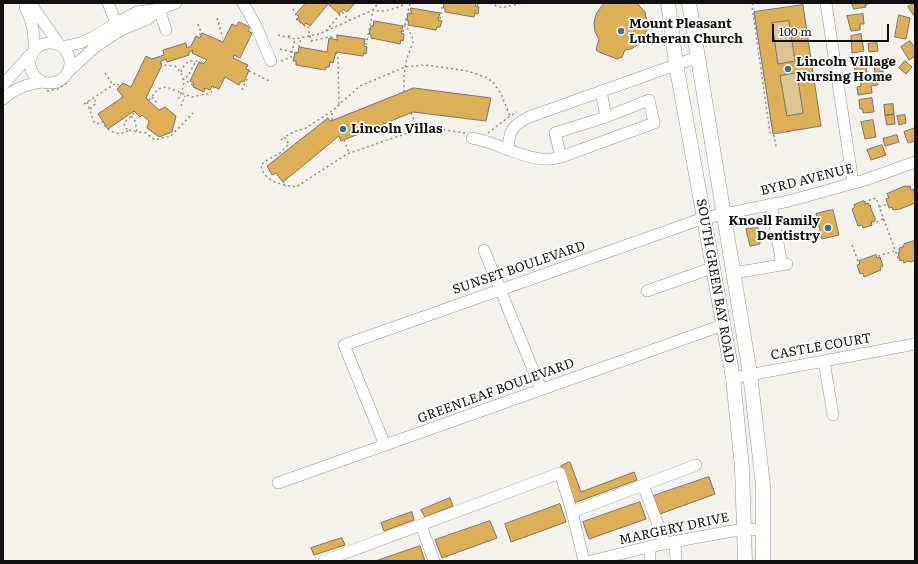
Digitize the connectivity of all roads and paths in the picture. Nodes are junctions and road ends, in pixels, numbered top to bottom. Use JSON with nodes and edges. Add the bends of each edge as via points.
{"nodes":[{"id":1,"x":23,"y":3,"type":"edge"},
{"id":2,"x":30,"y":3,"type":"edge"},
{"id":3,"x":108,"y":3,"type":"edge"},
{"id":4,"x":176,"y":3,"type":"edge"},
{"id":5,"x":243,"y":3,"type":"edge"},
{"id":6,"x":378,"y":3,"type":"edge"},
{"id":7,"x":406,"y":3,"type":"edge"},
{"id":8,"x":410,"y":3,"type":"edge"},
{"id":9,"x":444,"y":3,"type":"edge"},
{"id":10,"x":478,"y":3,"type":"edge"},
{"id":11,"x":490,"y":3,"type":"edge"},
{"id":12,"x":522,"y":3,"type":"edge"},
{"id":13,"x":668,"y":3,"type":"edge"},
{"id":14,"x":680,"y":3,"type":"edge"},
{"id":15,"x":689,"y":3,"type":"edge"},
{"id":16,"x":753,"y":3,"type":"edge"},
{"id":17,"x":826,"y":3,"type":"edge"},
{"id":18,"x":477,"y":6,"type":"dead end"},
{"id":19,"x":159,"y":9,"type":"junction"},
{"id":20,"x":293,"y":9,"type":"dead end"},
{"id":21,"x":373,"y":10,"type":"junction"},
{"id":22,"x":217,"y":18,"type":"dead end"},
{"id":23,"x":440,"y":19,"type":"dead end"},
{"id":24,"x":349,"y":20,"type":"junction"},
{"id":25,"x":116,"y":23,"type":"junction"},
{"id":26,"x":198,"y":24,"type":"dead end"},
{"id":27,"x":405,"y":24,"type":"junction"},
{"id":28,"x":693,"y":28,"type":"junction"},
{"id":29,"x":166,"y":30,"type":"dead end"},
{"id":30,"x":325,"y":32,"type":"junction"},
{"id":31,"x":404,"y":32,"type":"dead end"},
{"id":32,"x":289,"y":33,"type":"dead end"},
{"id":33,"x":278,"y":35,"type":"dead end"},
{"id":34,"x":310,"y":36,"type":"junction"},
{"id":35,"x":199,"y":37,"type":"dead end"},
{"id":36,"x":288,"y":37,"type":"junction"},
{"id":37,"x":335,"y":37,"type":"dead end"},
{"id":38,"x":223,"y":38,"type":"dead end"},
{"id":39,"x":295,"y":38,"type":"junction"},
{"id":40,"x":301,"y":38,"type":"junction"},
{"id":41,"x":366,"y":45,"type":"dead end"},
{"id":42,"x":61,"y":46,"type":"junction"},
{"id":43,"x":299,"y":47,"type":"dead end"},
{"id":44,"x":280,"y":49,"type":"dead end"},
{"id":45,"x":33,"y":52,"type":"junction"},
{"id":46,"x":292,"y":52,"type":"junction"},
{"id":47,"x":336,"y":52,"type":"dead end"},
{"id":48,"x":698,"y":57,"type":"junction"},
{"id":49,"x":196,"y":60,"type":"junction"},
{"id":50,"x":274,"y":62,"type":"joint"},
{"id":51,"x":160,"y":63,"type":"dead end"},
{"id":52,"x":203,"y":63,"type":"dead end"},
{"id":53,"x":676,"y":64,"type":"junction"},
{"id":54,"x":406,"y":67,"type":"junction"},
{"id":55,"x":249,"y":71,"type":"dead end"},
{"id":56,"x":68,"y":72,"type":"junction"},
{"id":57,"x":181,"y":72,"type":"junction"},
{"id":58,"x":105,"y":73,"type":"dead end"},
{"id":59,"x":246,"y":78,"type":"dead end"},
{"id":60,"x":183,"y":79,"type":"junction"},
{"id":61,"x":272,"y":81,"type":"dead end"},
{"id":62,"x":42,"y":82,"type":"junction"},
{"id":63,"x":3,"y":85,"type":"edge"},
{"id":64,"x":113,"y":85,"type":"junction"},
{"id":65,"x":193,"y":85,"type":"dead end"},
{"id":66,"x":120,"y":86,"type":"dead end"},
{"id":67,"x":214,"y":87,"type":"dead end"},
{"id":68,"x":242,"y":90,"type":"dead end"},
{"id":69,"x":601,"y":91,"type":"junction"},
{"id":70,"x":181,"y":92,"type":"junction"},
{"id":71,"x":404,"y":92,"type":"dead end"},
{"id":72,"x":185,"y":96,"type":"dead end"},
{"id":73,"x":94,"y":97,"type":"junction"},
{"id":74,"x":152,"y":97,"type":"junction"},
{"id":75,"x":3,"y":99,"type":"edge"},
{"id":76,"x":149,"y":100,"type":"dead end"},
{"id":77,"x":87,"y":102,"type":"junction"},
{"id":78,"x":157,"y":102,"type":"dead end"},
{"id":79,"x":177,"y":102,"type":"dead end"},
{"id":80,"x":84,"y":104,"type":"dead end"},
{"id":81,"x":339,"y":105,"type":"junction"},
{"id":82,"x":181,"y":106,"type":"dead end"},
{"id":83,"x":90,"y":109,"type":"junction"},
{"id":84,"x":522,"y":110,"type":"dead end"},
{"id":85,"x":332,"y":111,"type":"junction"},
{"id":86,"x":135,"y":112,"type":"dead end"},
{"id":87,"x":193,"y":112,"type":"dead end"},
{"id":88,"x":412,"y":113,"type":"dead end"},
{"id":89,"x":131,"y":116,"type":"junction"},
{"id":90,"x":510,"y":116,"type":"junction"},
{"id":91,"x":606,"y":117,"type":"junction"},
{"id":92,"x":332,"y":120,"type":"dead end"},
{"id":93,"x":418,"y":129,"type":"junction"},
{"id":94,"x":129,"y":130,"type":"junction"},
{"id":95,"x":137,"y":132,"type":"junction"},
{"id":96,"x":487,"y":133,"type":"dead end"},
{"id":97,"x":472,"y":136,"type":"joint"},
{"id":98,"x":284,"y":137,"type":"junction"},
{"id":99,"x":281,"y":140,"type":"dead end"},
{"id":100,"x":344,"y":140,"type":"dead end"},
{"id":101,"x":776,"y":146,"type":"dead end"},
{"id":102,"x":508,"y":150,"type":"junction"},
{"id":103,"x":349,"y":153,"type":"junction"},
{"id":104,"x":561,"y":157,"type":"junction"},
{"id":105,"x":915,"y":162,"type":"edge"},
{"id":106,"x":283,"y":181,"type":"dead end"},
{"id":107,"x":853,"y":183,"type":"junction"},
{"id":108,"x":286,"y":186,"type":"junction"},
{"id":109,"x":864,"y":202,"type":"dead end"},
{"id":110,"x":771,"y":204,"type":"junction"},
{"id":111,"x":888,"y":204,"type":"dead end"},
{"id":112,"x":879,"y":207,"type":"junction"},
{"id":113,"x":724,"y":214,"type":"junction"},
{"id":114,"x":704,"y":218,"type":"junction"},
{"id":115,"x":884,"y":219,"type":"junction"},
{"id":116,"x":873,"y":221,"type":"dead end"},
{"id":117,"x":852,"y":245,"type":"dead end"},
{"id":118,"x":484,"y":250,"type":"dead end"},
{"id":119,"x":895,"y":251,"type":"junction"},
{"id":120,"x":878,"y":256,"type":"dead end"},
{"id":121,"x":899,"y":261,"type":"dead end"},
{"id":122,"x":859,"y":264,"type":"dead end"},
{"id":123,"x":712,"y":268,"type":"junction"},
{"id":124,"x":734,"y":274,"type":"junction"},
{"id":125,"x":500,"y":289,"type":"junction"},
{"id":126,"x":646,"y":291,"type":"dead end"},
{"id":127,"x":723,"y":325,"type":"junction"},
{"id":128,"x":915,"y":344,"type":"edge"},
{"id":129,"x":824,"y":361,"type":"junction"},
{"id":130,"x":750,"y":374,"type":"junction"},
{"id":131,"x":733,"y":378,"type":"junction"},
{"id":132,"x":541,"y":389,"type":"junction"},
{"id":133,"x":833,"y":415,"type":"dead end"},
{"id":134,"x":385,"y":445,"type":"junction"},
{"id":135,"x":696,"y":464,"type":"dead end"},
{"id":136,"x":278,"y":483,"type":"dead end"},
{"id":137,"x":642,"y":485,"type":"junction"},
{"id":138,"x":572,"y":512,"type":"junction"},
{"id":139,"x":421,"y":525,"type":"junction"},
{"id":140,"x":744,"y":529,"type":"junction"},
{"id":141,"x":763,"y":530,"type":"junction"},
{"id":142,"x":670,"y":542,"type":"junction"},
{"id":143,"x":650,"y":546,"type":"junction"},
{"id":144,"x":602,"y":560,"type":"edge"},
{"id":145,"x":324,"y":561,"type":"edge"},
{"id":146,"x":434,"y":561,"type":"edge"},
{"id":147,"x":584,"y":561,"type":"edge"},
{"id":148,"x":591,"y":561,"type":"edge"},
{"id":149,"x":650,"y":561,"type":"edge"},
{"id":150,"x":676,"y":561,"type":"edge"},
{"id":151,"x":745,"y":561,"type":"edge"},
{"id":152,"x":763,"y":561,"type":"edge"}],
"edges":[{"from":1,"to":45,"type":"street","via":[[34,30]]},
{"from":2,"to":42,"type":"street"},
{"from":3,"to":25,"type":"street"},
{"from":4,"to":19,"type":"street"},
{"from":5,"to":50,"type":"street"},
{"from":6,"to":21,"type":"path"},
{"from":7,"to":21,"type":"path","via":[[388,10]]},
{"from":8,"to":27,"type":"path"},
{"from":9,"to":23,"type":"path"},
{"from":10,"to":18,"type":"path"},
{"from":11,"to":12,"type":"path","via":[[499,7]]},
{"from":13,"to":53,"type":"main road","name":"SOUTH GREEN BAY ROAD"},
{"from":14,"to":28,"type":"main road"},
{"from":15,"to":28,"type":"main road","name":"SOUTH GREEN BAY ROAD"},
{"from":16,"to":101,"type":"path","via":[[770,133],[774,136]]},
{"from":17,"to":107,"type":"street"},
{"from":19,"to":25,"type":"street","via":[[137,12]]},
{"from":19,"to":29,"type":"street"},
{"from":19,"to":56,"type":"street","via":[[148,20],[121,30],[95,47]]},
{"from":20,"to":34,"type":"path","via":[[297,20],[308,26]]},
{"from":21,"to":24,"type":"path"},
{"from":21,"to":41,"type":"path"},
{"from":22,"to":38,"type":"path"},
{"from":24,"to":30,"type":"path"},
{"from":24,"to":30,"type":"path","via":[[342,12]]},
{"from":25,"to":42,"type":"street","via":[[80,43]]},
{"from":26,"to":35,"type":"path","via":[[201,32]]},
{"from":27,"to":31,"type":"path"},
{"from":27,"to":54,"type":"path","via":[[413,40]]},
{"from":28,"to":48,"type":"main road","name":"SOUTH GREEN BAY ROAD"},
{"from":30,"to":34,"type":"path"},
{"from":32,"to":36,"type":"path"},
{"from":33,"to":36,"type":"path"},
{"from":34,"to":37,"type":"path","via":[[310,41]]},
{"from":34,"to":40,"type":"path"},
{"from":36,"to":39,"type":"path"},
{"from":39,"to":40,"type":"path"},
{"from":39,"to":46,"type":"path"},
{"from":40,"to":43,"type":"path"},
{"from":42,"to":45,"type":"street","via":[[46,42]]},
{"from":42,"to":56,"type":"street","via":[[70,60]]},
{"from":44,"to":46,"type":"path"},
{"from":45,"to":62,"type":"street","via":[[29,61],[30,67],[32,73]]},
{"from":45,"to":63,"type":"street"},
{"from":46,"to":50,"type":"path","via":[[291,57]]},
{"from":47,"to":81,"type":"path"},
{"from":48,"to":53,"type":"street"},
{"from":48,"to":113,"type":"main road","name":"SOUTH GREEN BAY ROAD"},
{"from":49,"to":52,"type":"path"},
{"from":49,"to":57,"type":"path","via":[[187,62]]},
{"from":49,"to":60,"type":"path","via":[[188,76]]},
{"from":51,"to":57,"type":"path","via":[[175,66]]},
{"from":53,"to":69,"type":"street"},
{"from":53,"to":114,"type":"main road","name":"SOUTH GREEN BAY ROAD"},
{"from":54,"to":71,"type":"path"},
{"from":54,"to":81,"type":"path","via":[[360,86]]},
{"from":54,"to":90,"type":"path","via":[[425,65],[468,71],[485,77],[493,82],[501,94]]},
{"from":55,"to":61,"type":"path"},
{"from":56,"to":62,"type":"street","via":[[56,82]]},
{"from":57,"to":60,"type":"path"},
{"from":58,"to":64,"type":"path"},
{"from":59,"to":68,"type":"path"},
{"from":60,"to":65,"type":"path"},
{"from":60,"to":70,"type":"path"},
{"from":62,"to":75,"type":"street","via":[[23,86]]},
{"from":64,"to":66,"type":"path","via":[[116,82]]},
{"from":64,"to":73,"type":"path"},
{"from":67,"to":70,"type":"path","via":[[211,93],[192,97]]},
{"from":69,"to":91,"type":"street"},
{"from":69,"to":102,"type":"street","via":[[517,123],[508,138]]},
{"from":70,"to":74,"type":"path","via":[[166,87],[158,88]]},
{"from":70,"to":79,"type":"path"},
{"from":72,"to":82,"type":"path"},
{"from":73,"to":77,"type":"path"},
{"from":73,"to":83,"type":"path","via":[[96,103]]},
{"from":74,"to":76,"type":"path"},
{"from":74,"to":78,"type":"path"},
{"from":77,"to":80,"type":"path"},
{"from":77,"to":83,"type":"path"},
{"from":81,"to":85,"type":"path"},
{"from":83,"to":94,"type":"path","via":[[97,124],[102,121],[107,129],[114,133],[120,134]]},
{"from":84,"to":90,"type":"path"},
{"from":85,"to":92,"type":"path"},
{"from":85,"to":98,"type":"path","via":[[306,128]]},
{"from":86,"to":89,"type":"path"},
{"from":87,"to":95,"type":"path","via":[[171,136],[154,140],[146,133]]},
{"from":88,"to":93,"type":"path"},
{"from":89,"to":94,"type":"path","via":[[124,123],[125,128]]},
{"from":89,"to":95,"type":"path"},
{"from":90,"to":96,"type":"path"},
{"from":91,"to":104,"type":"street","via":[[555,133]]},
{"from":91,"to":104,"type":"street","via":[[649,100],[654,123]]},
{"from":93,"to":97,"type":"path","via":[[425,127]]},
{"from":93,"to":103,"type":"path"},
{"from":94,"to":95,"type":"path"},
{"from":97,"to":102,"type":"street"},
{"from":98,"to":99,"type":"path"},
{"from":98,"to":108,"type":"path","via":[[289,144],[261,165],[269,179]]},
{"from":100,"to":103,"type":"path"},
{"from":102,"to":104,"type":"street","via":[[545,160]]},
{"from":103,"to":108,"type":"path","via":[[296,187]]},
{"from":105,"to":107,"type":"street","name":"BYRD AVENUE"},
{"from":106,"to":108,"type":"path"},
{"from":107,"to":110,"type":"street","name":"BYRD AVENUE"},
{"from":109,"to":112,"type":"path","via":[[876,198]]},
{"from":110,"to":113,"type":"street","name":"BYRD AVENUE"},
{"from":110,"to":124,"type":"street","via":[[784,265]]},
{"from":111,"to":112,"type":"path"},
{"from":112,"to":115,"type":"path"},
{"from":113,"to":114,"type":"street","name":"BYRD AVENUE"},
{"from":113,"to":124,"type":"main road","name":"SOUTH GREEN BAY ROAD"},
{"from":114,"to":123,"type":"main road","name":"SOUTH GREEN BAY ROAD"},
{"from":114,"to":125,"type":"street","name":"SUNSET BOULEVARD"},
{"from":115,"to":116,"type":"path","via":[[874,223]]},
{"from":115,"to":119,"type":"path"},
{"from":117,"to":122,"type":"path"},
{"from":118,"to":125,"type":"street"},
{"from":119,"to":120,"type":"path"},
{"from":119,"to":121,"type":"path"},
{"from":123,"to":126,"type":"street"},
{"from":123,"to":127,"type":"main road","name":"SOUTH GREEN BAY ROAD"},
{"from":124,"to":130,"type":"main road","name":"SOUTH GREEN BAY ROAD"},
{"from":125,"to":132,"type":"street"},
{"from":125,"to":134,"type":"street","name":"SUNSET BOULEVARD","via":[[344,345]]},
{"from":127,"to":131,"type":"main road","name":"SOUTH GREEN BAY ROAD"},
{"from":127,"to":132,"type":"street","name":"GREENLEAF BOULEVARD"},
{"from":128,"to":129,"type":"street","name":"CASTLE COURT"},
{"from":129,"to":130,"type":"street","name":"CASTLE COURT"},
{"from":129,"to":133,"type":"street"},
{"from":130,"to":131,"type":"street","name":"CASTLE COURT"},
{"from":130,"to":141,"type":"main road","name":"SOUTH GREEN BAY ROAD","via":[[763,485]]},
{"from":131,"to":140,"type":"main road","name":"SOUTH GREEN BAY ROAD","via":[[742,468]]},
{"from":132,"to":134,"type":"street","name":"GREENLEAF BOULEVARD"},
{"from":134,"to":136,"type":"street","name":"GREENLEAF BOULEVARD"},
{"from":135,"to":137,"type":"street"},
{"from":137,"to":138,"type":"street"},
{"from":137,"to":142,"type":"street"},
{"from":138,"to":139,"type":"street","via":[[560,473]]},
{"from":138,"to":147,"type":"street"},
{"from":139,"to":145,"type":"street"},
{"from":139,"to":146,"type":"street"},
{"from":140,"to":141,"type":"street","name":"MARGERY DRIVE"},
{"from":140,"to":142,"type":"street","name":"MARGERY DRIVE"},
{"from":140,"to":151,"type":"main road","name":"SOUTH GREEN BAY ROAD"},
{"from":141,"to":152,"type":"main road","name":"SOUTH GREEN BAY ROAD"},
{"from":142,"to":143,"type":"street","name":"MARGERY DRIVE"},
{"from":142,"to":150,"type":"street"},
{"from":143,"to":144,"type":"street","name":"MARGERY DRIVE"},
{"from":143,"to":149,"type":"street"},
{"from":144,"to":148,"type":"street","name":"MARGERY DRIVE"}]}
